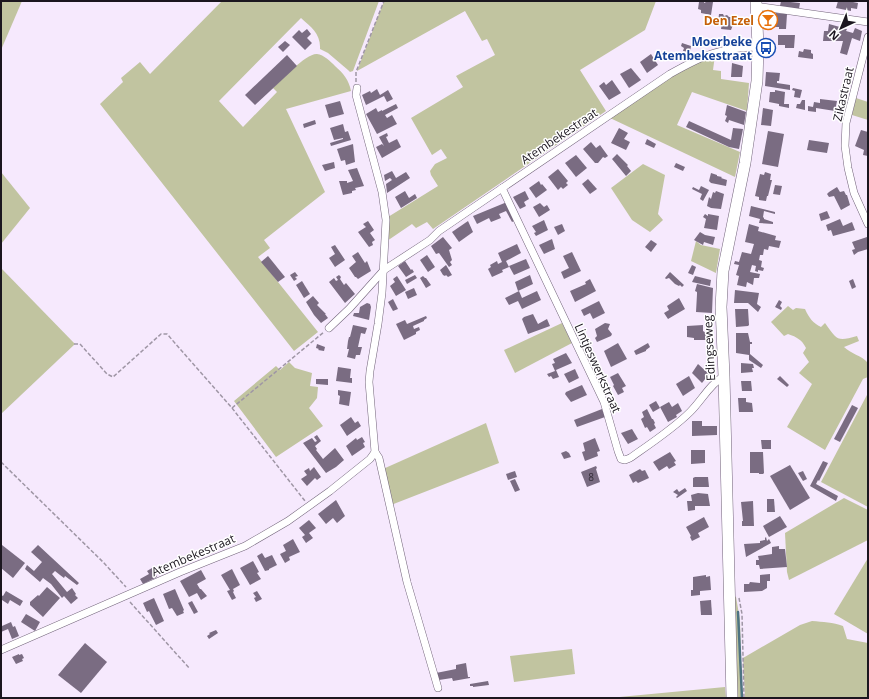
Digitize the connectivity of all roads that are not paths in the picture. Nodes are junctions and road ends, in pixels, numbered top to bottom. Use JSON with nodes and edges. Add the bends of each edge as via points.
{"nodes":[{"id":1,"x":756,"y":4,"type":"edge"},
{"id":2,"x":868,"y":22,"type":"edge"},
{"id":3,"x":868,"y":37,"type":"edge"},
{"id":4,"x":758,"y":47,"type":"junction"},
{"id":5,"x":357,"y":88,"type":"road end"},
{"id":6,"x":502,"y":188,"type":"junction"},
{"id":7,"x":868,"y":224,"type":"edge"},
{"id":8,"x":384,"y":270,"type":"junction"},
{"id":9,"x":328,"y":328,"type":"road end"},
{"id":10,"x":724,"y":376,"type":"junction"},
{"id":11,"x":375,"y":452,"type":"junction"},
{"id":12,"x":1,"y":650,"type":"edge"},
{"id":13,"x":438,"y":688,"type":"dead end"},
{"id":14,"x":732,"y":698,"type":"edge"}],
"edges":[{"from":1,"to":2,"type":"street","via":[[762,7]]},
{"from":1,"to":4,"type":"main road","name":"Edingseweg"},
{"from":3,"to":7,"type":"street","name":"Zikastraat","via":[[846,123],[845,146],[854,193]]},
{"from":4,"to":6,"type":"street","name":"Atembekestraat","via":[[738,47],[720,51],[696,59],[676,70]]},
{"from":4,"to":10,"type":"main road","name":"Edingseweg","via":[[757,82],[745,163],[723,271],[720,307]]},
{"from":5,"to":8,"type":"street","via":[[356,95],[382,192],[386,220]]},
{"from":6,"to":8,"type":"street","name":"Atembekestraat"},
{"from":6,"to":10,"type":"street","name":"Lintjeswerkstraat","via":[[604,402],[621,459],[630,458],[683,419],[708,392],[714,381]]},
{"from":8,"to":9,"type":"street","name":"Atembekestraat"},
{"from":8,"to":11,"type":"street","via":[[369,382]]},
{"from":10,"to":14,"type":"main road","name":"Edingseweg"},
{"from":11,"to":12,"type":"street","name":"Atembekestraat","via":[[370,459],[330,491],[288,521],[245,546]]},
{"from":11,"to":13,"type":"street","via":[[379,458],[407,582]]}]}
